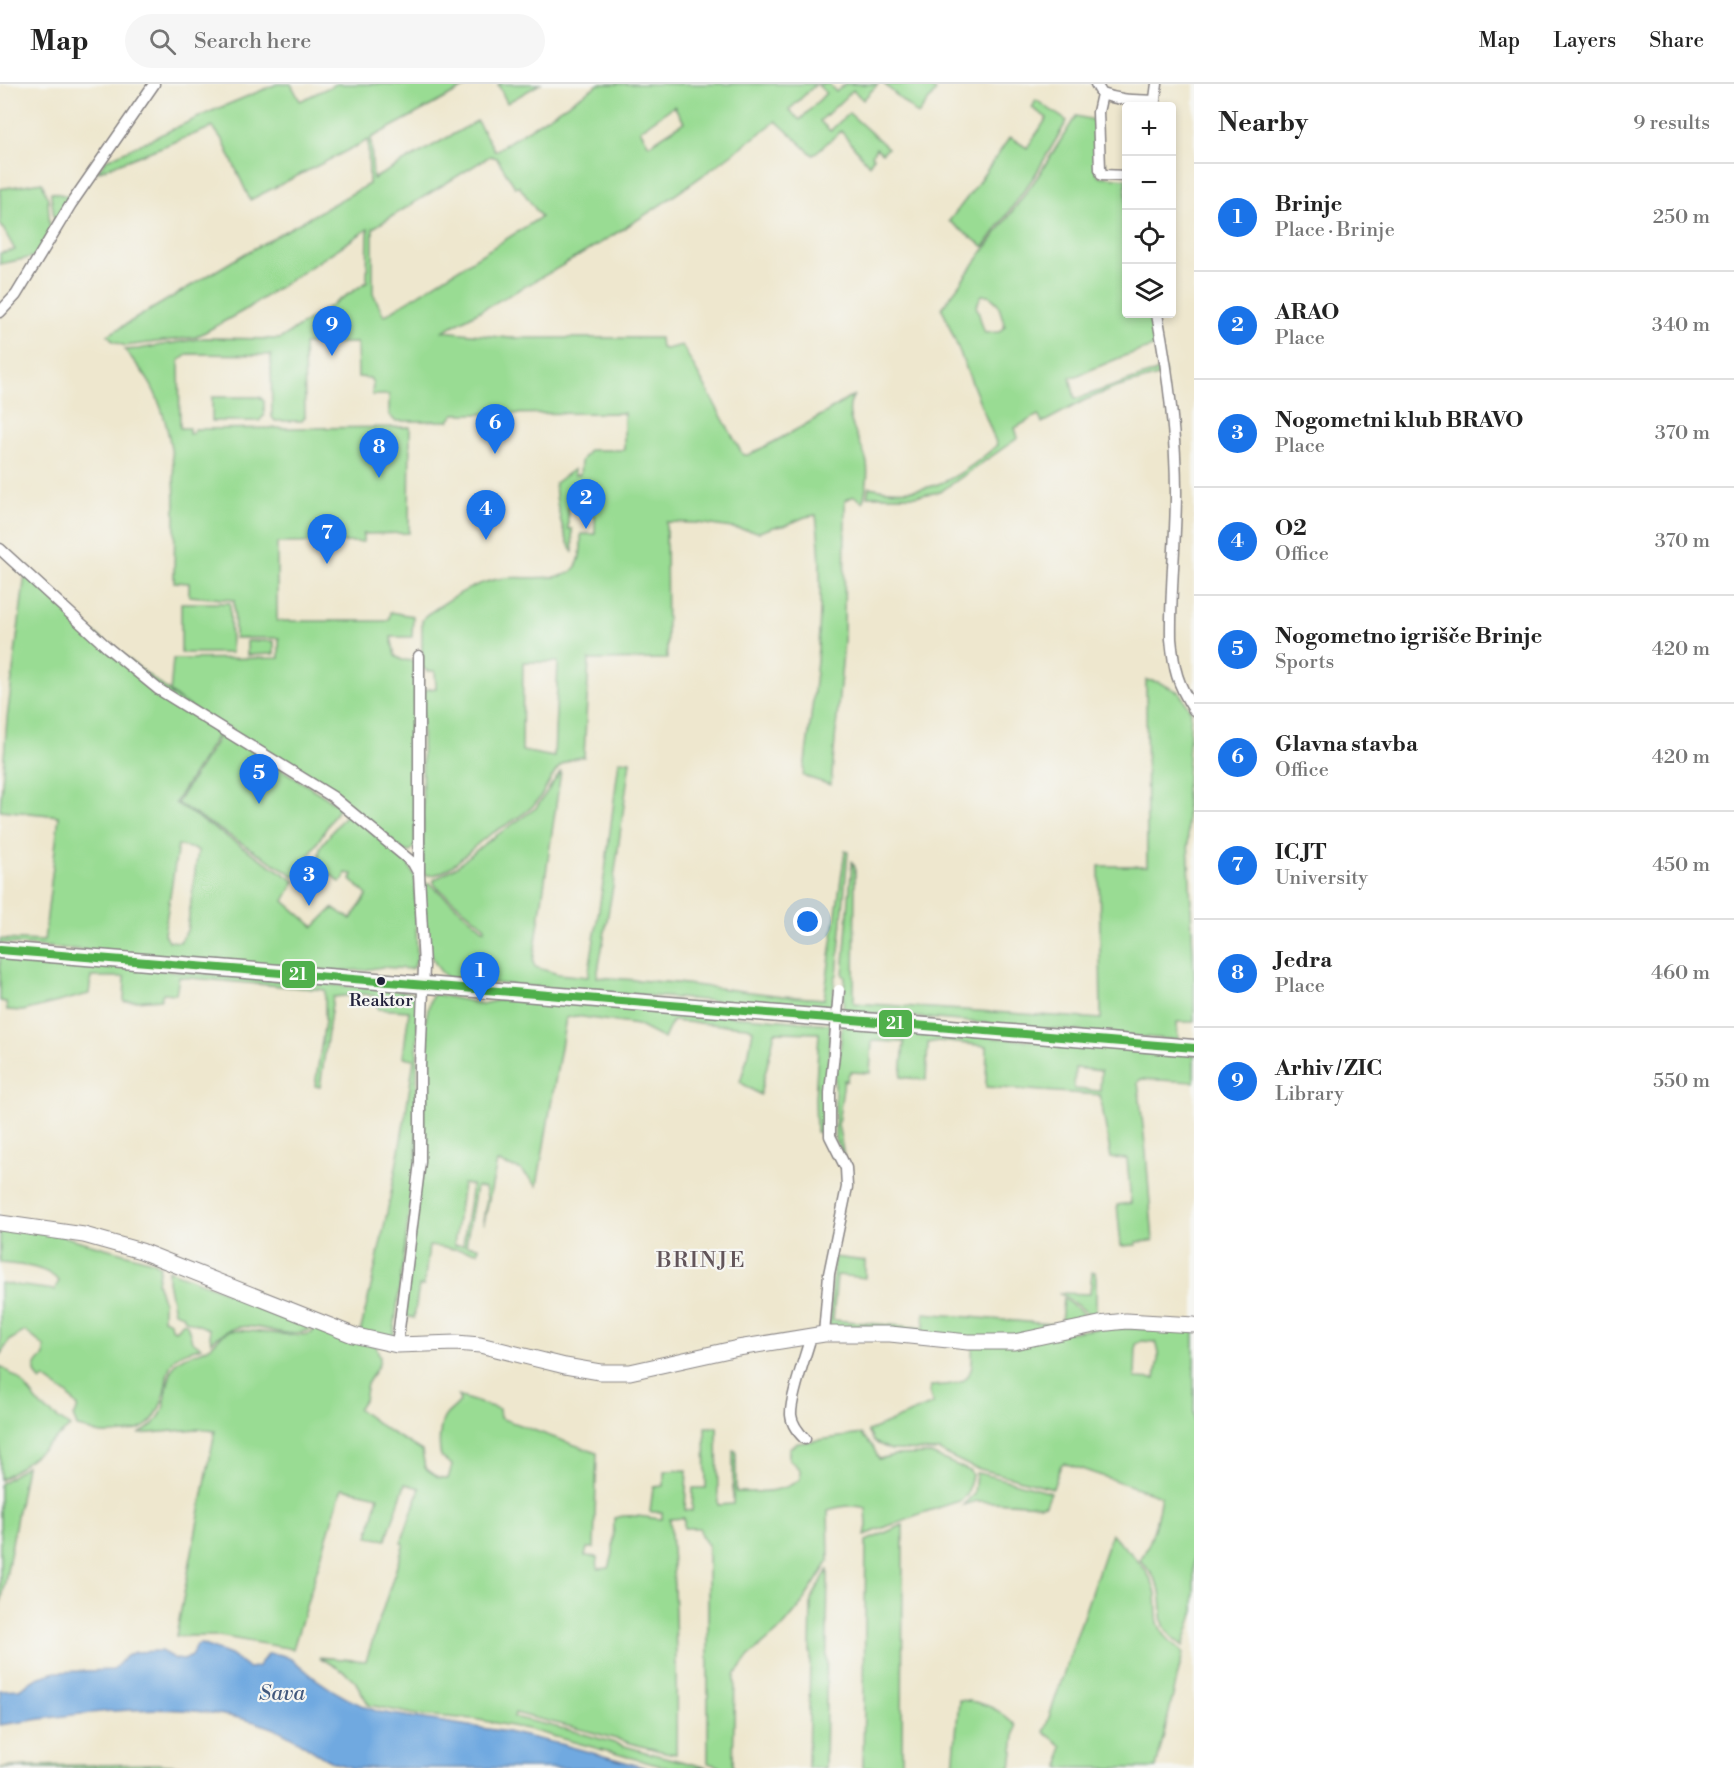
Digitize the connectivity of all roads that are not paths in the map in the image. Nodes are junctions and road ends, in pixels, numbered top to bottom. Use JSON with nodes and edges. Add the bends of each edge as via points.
{"nodes":[{"id":1,"x":154,"y":84,"type":"edge"},
{"id":2,"x":1157,"y":84,"type":"edge"},
{"id":3,"x":1099,"y":89,"type":"edge"},
{"id":4,"x":1137,"y":102,"type":"edge"},
{"id":5,"x":1155,"y":102,"type":"edge"},
{"id":6,"x":1122,"y":176,"type":"edge"},
{"id":7,"x":0,"y":312,"type":"edge"},
{"id":8,"x":1158,"y":318,"type":"edge"},
{"id":9,"x":0,"y":549,"type":"edge"},
{"id":10,"x":418,"y":656,"type":"dead end"},
{"id":11,"x":1194,"y":710,"type":"edge"},
{"id":12,"x":419,"y":874,"type":"junction"},
{"id":13,"x":0,"y":950,"type":"edge"},
{"id":14,"x":424,"y":984,"type":"junction"},
{"id":15,"x":839,"y":990,"type":"dead end"},
{"id":16,"x":1194,"y":1048,"type":"edge"},
{"id":17,"x":0,"y":1223,"type":"edge"},
{"id":18,"x":1194,"y":1325,"type":"edge"},
{"id":19,"x":818,"y":1335,"type":"junction"},
{"id":20,"x":397,"y":1346,"type":"junction"},
{"id":21,"x":805,"y":1439,"type":"dead end"}],
"edges":[{"from":1,"to":7,"type":"street","via":[[71,204],[16,296]]},
{"from":2,"to":5,"type":"street"},
{"from":3,"to":4,"type":"street"},
{"from":3,"to":6,"type":"street","via":[[1100,169],[1105,176]]},
{"from":8,"to":11,"type":"street","via":[[1175,448],[1171,639],[1180,690]]},
{"from":9,"to":12,"type":"street","via":[[158,689],[333,797],[413,863]]},
{"from":10,"to":12,"type":"street"},
{"from":12,"to":14,"type":"street"},
{"from":13,"to":14,"type":"main road"},
{"from":14,"to":16,"type":"main road"},
{"from":14,"to":20,"type":"street","via":[[420,1162]]},
{"from":15,"to":19,"type":"street","bridge":true,"via":[[830,1136],[846,1168],[847,1186]]},
{"from":17,"to":20,"type":"street","via":[[84,1235],[141,1251],[324,1325]]},
{"from":18,"to":19,"type":"street","via":[[1126,1321],[1014,1342],[890,1334]]},
{"from":19,"to":20,"type":"street","via":[[630,1372],[565,1366],[480,1345]]},
{"from":19,"to":21,"type":"street","via":[[791,1404],[796,1431]]}]}
